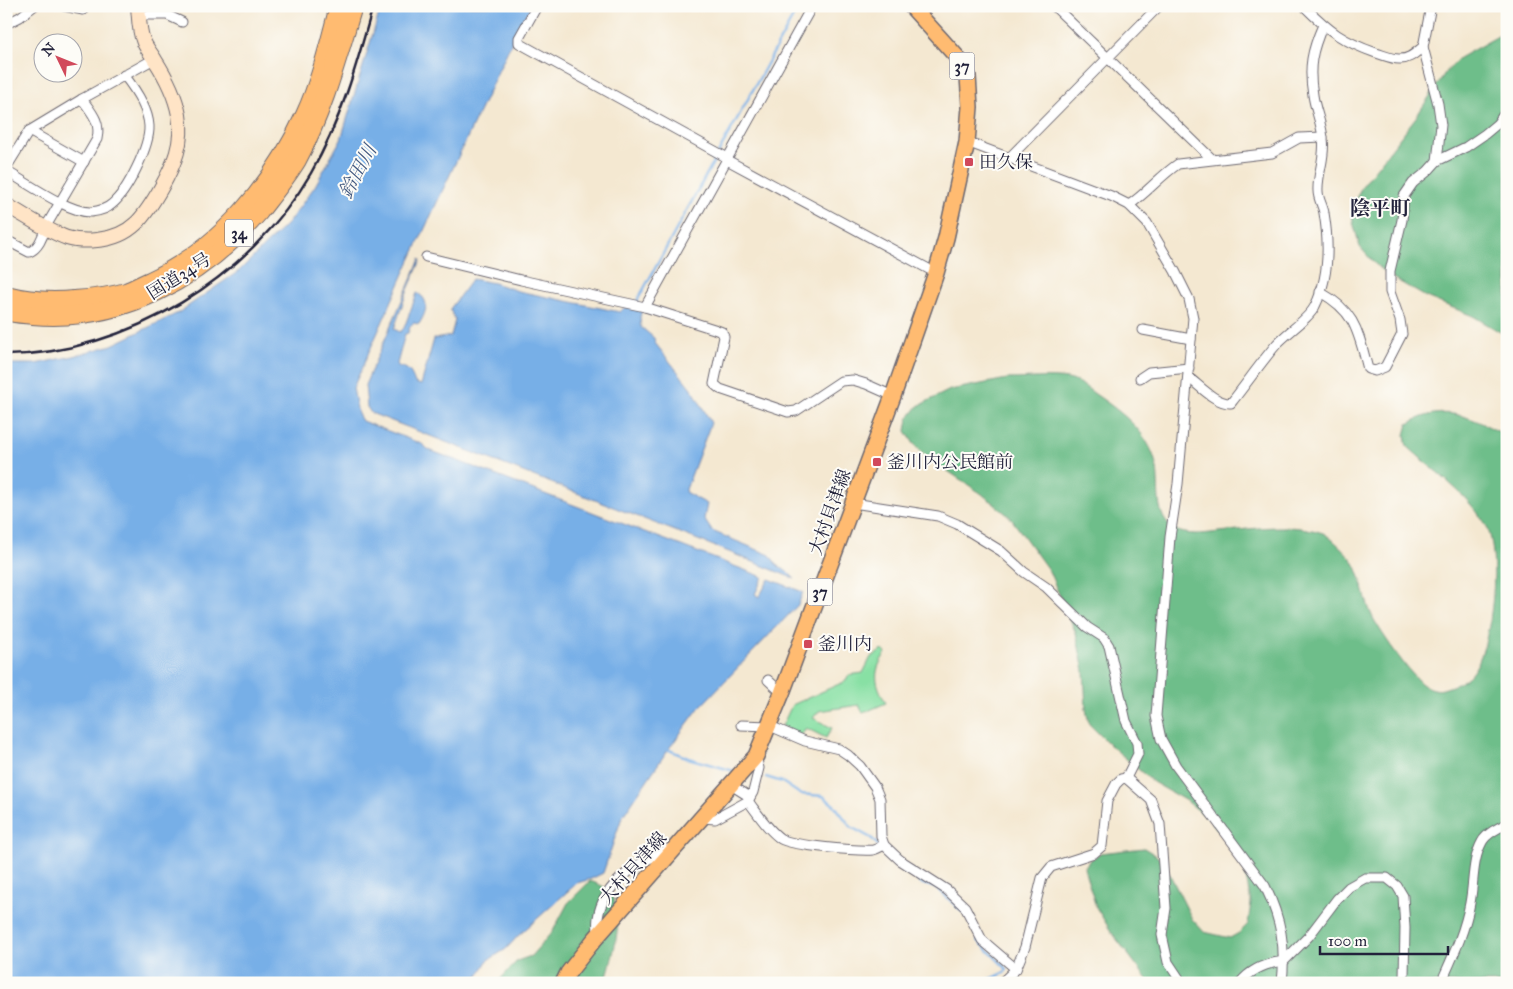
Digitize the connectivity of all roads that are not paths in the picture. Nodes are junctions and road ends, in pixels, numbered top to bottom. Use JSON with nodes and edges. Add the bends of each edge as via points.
{"nodes":[{"id":1,"x":34,"y":6,"type":"edge"},
{"id":2,"x":64,"y":6,"type":"edge"},
{"id":3,"x":339,"y":6,"type":"edge"},
{"id":4,"x":353,"y":6,"type":"edge"},
{"id":5,"x":537,"y":6,"type":"edge"},
{"id":6,"x":812,"y":6,"type":"edge"},
{"id":7,"x":912,"y":6,"type":"edge"},
{"id":8,"x":1054,"y":6,"type":"edge"},
{"id":9,"x":1158,"y":6,"type":"edge"},
{"id":10,"x":1304,"y":6,"type":"edge"},
{"id":11,"x":1431,"y":6,"type":"edge"},
{"id":12,"x":84,"y":10,"type":"dead end"},
{"id":13,"x":138,"y":10,"type":"edge"},
{"id":14,"x":182,"y":22,"type":"dead end"},
{"id":15,"x":6,"y":24,"type":"edge"},
{"id":16,"x":1323,"y":25,"type":"junction"},
{"id":17,"x":1423,"y":47,"type":"junction"},
{"id":18,"x":1108,"y":58,"type":"junction"},
{"id":19,"x":154,"y":59,"type":"junction"},
{"id":20,"x":124,"y":76,"type":"junction"},
{"id":21,"x":82,"y":100,"type":"junction"},
{"id":22,"x":1507,"y":110,"type":"edge"},
{"id":23,"x":28,"y":131,"type":"junction"},
{"id":24,"x":1323,"y":137,"type":"junction"},
{"id":25,"x":967,"y":142,"type":"junction"},
{"id":26,"x":1010,"y":157,"type":"junction"},
{"id":27,"x":725,"y":158,"type":"junction"},
{"id":28,"x":1212,"y":159,"type":"junction"},
{"id":29,"x":1437,"y":161,"type":"junction"},
{"id":30,"x":84,"y":162,"type":"junction"},
{"id":31,"x":6,"y":170,"type":"edge"},
{"id":32,"x":60,"y":202,"type":"junction"},
{"id":33,"x":6,"y":205,"type":"edge"},
{"id":34,"x":1129,"y":205,"type":"junction"},
{"id":35,"x":45,"y":228,"type":"junction"},
{"id":36,"x":6,"y":240,"type":"edge"},
{"id":37,"x":426,"y":257,"type":"dead end"},
{"id":38,"x":936,"y":273,"type":"junction"},
{"id":39,"x":1320,"y":292,"type":"junction"},
{"id":40,"x":9,"y":306,"type":"edge"},
{"id":41,"x":644,"y":307,"type":"junction"},
{"id":42,"x":1143,"y":330,"type":"dead end"},
{"id":43,"x":1191,"y":339,"type":"junction"},
{"id":44,"x":1188,"y":373,"type":"junction"},
{"id":45,"x":1140,"y":378,"type":"dead end"},
{"id":46,"x":892,"y":396,"type":"junction"},
{"id":47,"x":853,"y":504,"type":"junction"},
{"id":48,"x":768,"y":680,"type":"dead end"},
{"id":49,"x":782,"y":693,"type":"junction"},
{"id":50,"x":741,"y":725,"type":"dead end"},
{"id":51,"x":770,"y":726,"type":"junction"},
{"id":52,"x":756,"y":756,"type":"junction"},
{"id":53,"x":1126,"y":778,"type":"junction"},
{"id":54,"x":731,"y":786,"type":"junction"},
{"id":55,"x":749,"y":799,"type":"junction"},
{"id":56,"x":703,"y":818,"type":"junction"},
{"id":57,"x":1507,"y":824,"type":"edge"},
{"id":58,"x":678,"y":845,"type":"junction"},
{"id":59,"x":880,"y":847,"type":"junction"},
{"id":60,"x":598,"y":935,"type":"junction"},
{"id":61,"x":1284,"y":961,"type":"junction"},
{"id":62,"x":1016,"y":969,"type":"junction"},
{"id":63,"x":563,"y":983,"type":"edge"},
{"id":64,"x":1001,"y":983,"type":"edge"},
{"id":65,"x":1182,"y":983,"type":"edge"},
{"id":66,"x":1240,"y":983,"type":"edge"},
{"id":67,"x":1282,"y":983,"type":"edge"},
{"id":68,"x":1402,"y":983,"type":"edge"},
{"id":69,"x":1440,"y":983,"type":"edge"}],
"edges":[{"from":1,"to":15,"type":"street"},
{"from":2,"to":12,"type":"street"},
{"from":3,"to":40,"type":"highway","name":"国道34号","number":"34","via":[[306,114],[285,155],[243,212],[213,240],[184,263],[127,292],[92,299]]},
{"from":4,"to":40,"type":"highway","name":"国道34号","number":"34","via":[[321,110],[296,161],[244,228],[230,241],[181,279],[154,295],[123,306],[73,316],[44,316]]},
{"from":5,"to":27,"type":"street","via":[[519,43]]},
{"from":6,"to":27,"type":"street"},
{"from":7,"to":25,"type":"main road","name":"大村貝津線","number":"37","via":[[957,57],[968,76]]},
{"from":8,"to":18,"type":"street"},
{"from":9,"to":18,"type":"street"},
{"from":10,"to":16,"type":"street"},
{"from":11,"to":17,"type":"street"},
{"from":13,"to":14,"type":"street","via":[[167,15]]},
{"from":13,"to":19,"type":"street","via":[[142,39]]},
{"from":16,"to":17,"type":"street","via":[[1354,45],[1400,60]]},
{"from":16,"to":24,"type":"street","via":[[1310,64]]},
{"from":17,"to":29,"type":"street","via":[[1441,125]]},
{"from":18,"to":26,"type":"street"},
{"from":18,"to":28,"type":"street"},
{"from":19,"to":20,"type":"street"},
{"from":19,"to":35,"type":"street","via":[[175,98],[180,117],[180,144],[149,210],[130,230],[105,240],[85,242]]},
{"from":20,"to":21,"type":"street"},
{"from":20,"to":32,"type":"street","via":[[139,95],[149,126],[144,153],[120,197],[110,206],[90,212]]},
{"from":21,"to":23,"type":"street"},
{"from":21,"to":30,"type":"street","via":[[97,120],[100,130]]},
{"from":22,"to":29,"type":"street","via":[[1485,134]]},
{"from":23,"to":30,"type":"street"},
{"from":23,"to":31,"type":"street"},
{"from":24,"to":28,"type":"street","via":[[1299,138],[1272,153]]},
{"from":24,"to":39,"type":"street","via":[[1318,194],[1324,212],[1327,253]]},
{"from":25,"to":26,"type":"street"},
{"from":25,"to":38,"type":"main road","name":"大村貝津線","number":"37"},
{"from":26,"to":34,"type":"street"},
{"from":27,"to":38,"type":"street"},
{"from":27,"to":41,"type":"street"},
{"from":28,"to":34,"type":"street","via":[[1178,164]]},
{"from":29,"to":39,"type":"street","via":[[1404,196],[1390,271],[1390,292],[1402,334],[1386,367],[1375,371],[1368,369],[1353,321],[1333,299]]},
{"from":30,"to":32,"type":"street"},
{"from":31,"to":32,"type":"street"},
{"from":32,"to":35,"type":"street"},
{"from":33,"to":35,"type":"street"},
{"from":34,"to":43,"type":"street","via":[[1147,223],[1185,292],[1193,318]]},
{"from":35,"to":36,"type":"street","via":[[44,236],[29,252]]},
{"from":37,"to":41,"type":"street"},
{"from":38,"to":46,"type":"main road","name":"大村貝津線","number":"37"},
{"from":39,"to":44,"type":"street","via":[[1309,315],[1275,346],[1231,403],[1216,399]]},
{"from":41,"to":46,"type":"street","via":[[722,332],[724,337],[714,384],[720,389],[788,412],[796,411],[841,381],[853,380]]},
{"from":42,"to":43,"type":"street"},
{"from":43,"to":44,"type":"street"},
{"from":44,"to":45,"type":"street","via":[[1149,372]]},
{"from":44,"to":61,"type":"street","via":[[1170,537],[1156,716],[1160,738],[1176,766],[1265,886],[1279,919]]},
{"from":46,"to":47,"type":"main road","name":"大村貝津線","number":"37"},
{"from":47,"to":49,"type":"main road","name":"大村貝津線","number":"37"},
{"from":47,"to":53,"type":"street","via":[[938,516],[957,524],[1001,551],[1046,587],[1087,627],[1104,638],[1109,646],[1126,721],[1137,744],[1138,754]]},
{"from":48,"to":49,"type":"street"},
{"from":49,"to":51,"type":"main road","name":"大村貝津線","number":"37"},
{"from":50,"to":51,"type":"street"},
{"from":51,"to":52,"type":"main road","name":"大村貝津線","number":"37"},
{"from":51,"to":59,"type":"street","via":[[805,741],[838,749],[860,766],[880,799]]},
{"from":52,"to":54,"type":"main road","name":"大村貝津線","number":"37"},
{"from":52,"to":55,"type":"street","via":[[759,768]]},
{"from":53,"to":62,"type":"street","via":[[1116,784],[1107,801],[1102,846],[1094,853],[1051,867],[1042,878],[1025,947]]},
{"from":53,"to":65,"type":"street","via":[[1151,800],[1160,824],[1166,908],[1162,935],[1168,962]]},
{"from":54,"to":55,"type":"street"},
{"from":54,"to":56,"type":"main road","name":"大村貝津線","number":"37"},
{"from":55,"to":56,"type":"street","via":[[715,819]]},
{"from":55,"to":59,"type":"street","via":[[771,831],[783,840],[842,849]]},
{"from":56,"to":58,"type":"main road","name":"大村貝津線","number":"37"},
{"from":57,"to":69,"type":"street","via":[[1483,839],[1477,852],[1463,932]]},
{"from":58,"to":60,"type":"main road","name":"大村貝津線","number":"37"},
{"from":58,"to":60,"type":"street","via":[[652,856],[615,884],[603,903]]},
{"from":59,"to":62,"type":"street","via":[[947,890],[965,907],[982,940]]},
{"from":60,"to":63,"type":"main road","name":"大村貝津線","number":"37"},
{"from":61,"to":66,"type":"street","via":[[1252,970]]},
{"from":61,"to":67,"type":"street"},
{"from":61,"to":68,"type":"street","via":[[1350,887],[1365,878],[1386,878],[1397,886],[1403,896],[1406,928]]},
{"from":62,"to":64,"type":"street"}]}
